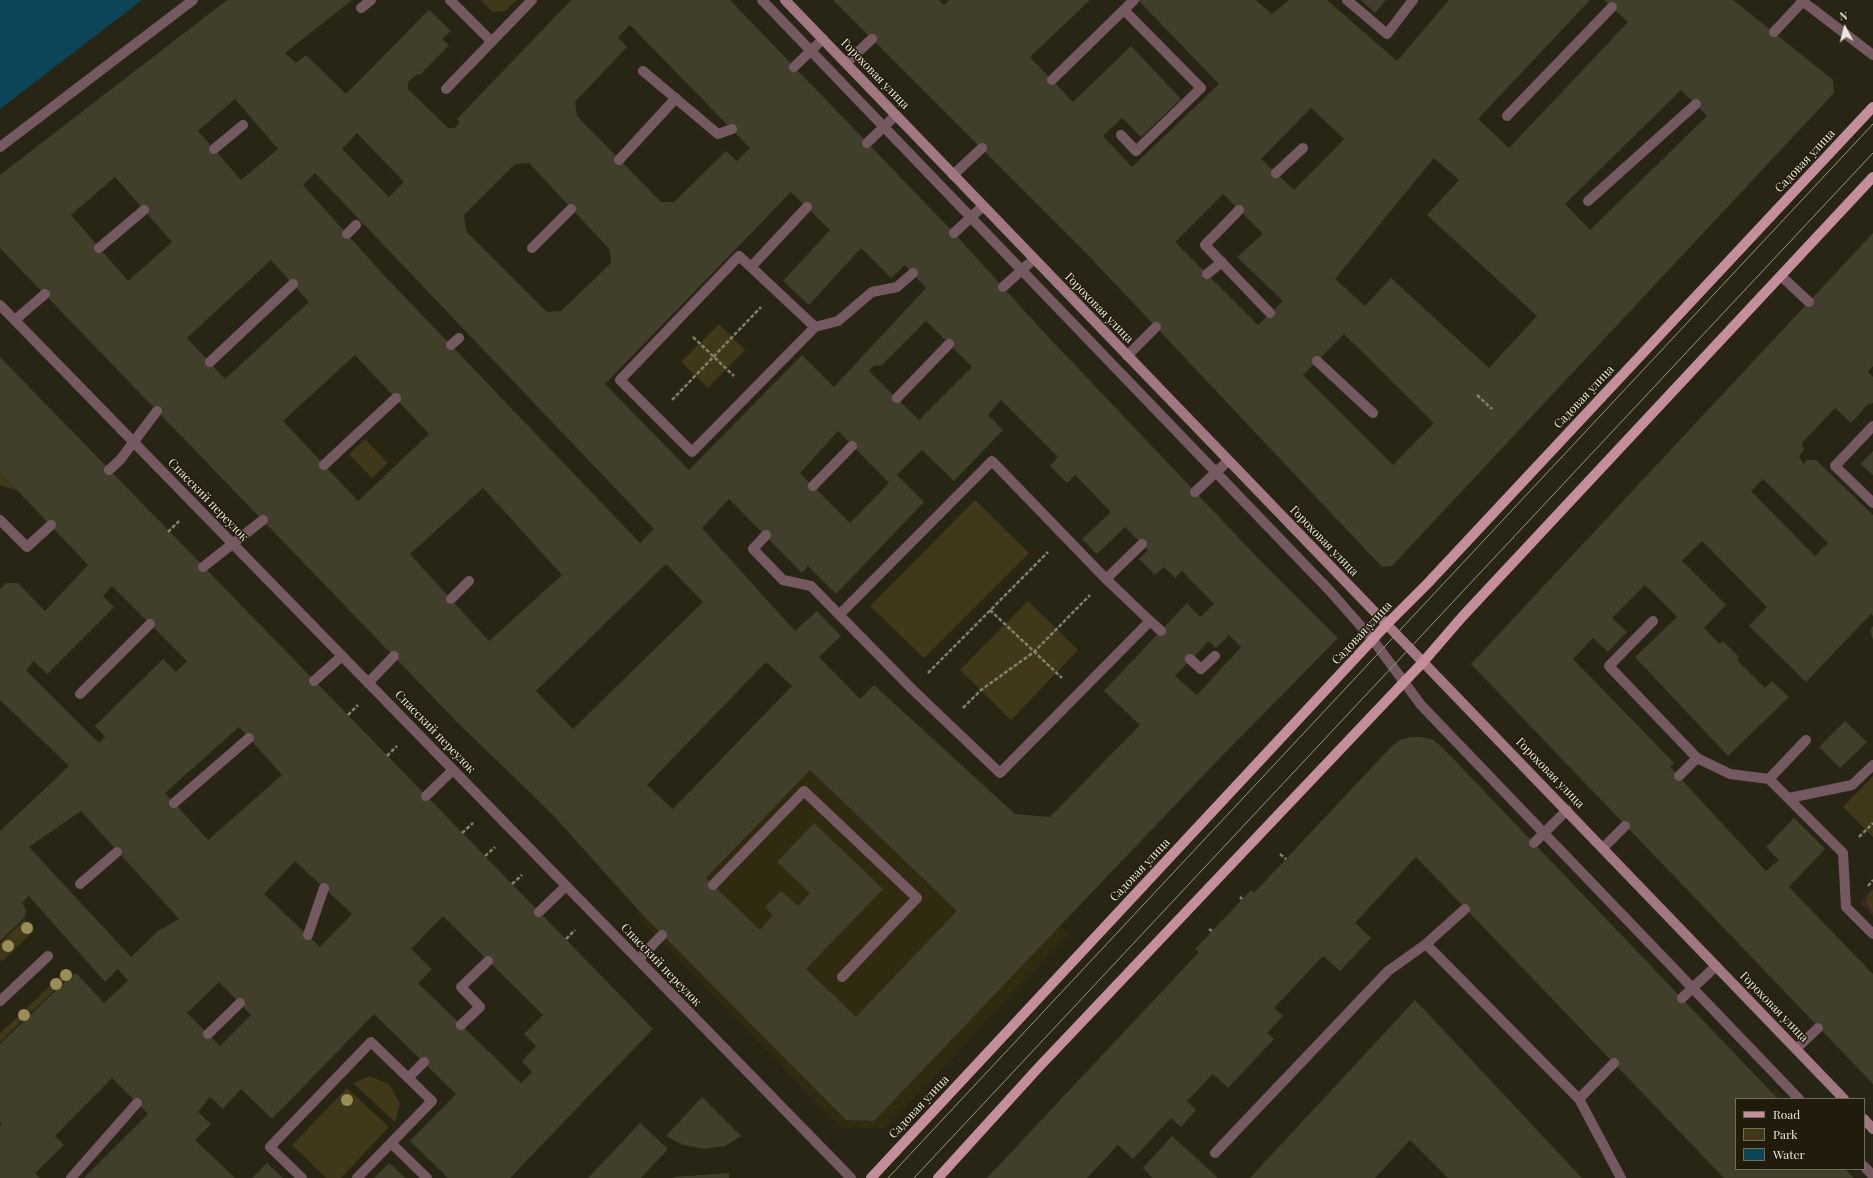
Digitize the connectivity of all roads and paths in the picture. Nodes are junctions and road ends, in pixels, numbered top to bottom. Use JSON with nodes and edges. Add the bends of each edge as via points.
{"nodes":[{"id":1,"x":193,"y":0,"type":"edge"},
{"id":2,"x":371,"y":0,"type":"edge"},
{"id":3,"x":450,"y":0,"type":"edge"},
{"id":4,"x":532,"y":0,"type":"edge"},
{"id":5,"x":762,"y":0,"type":"edge"},
{"id":6,"x":785,"y":0,"type":"edge"},
{"id":7,"x":1134,"y":0,"type":"edge"},
{"id":8,"x":1347,"y":0,"type":"edge"},
{"id":9,"x":1413,"y":0,"type":"edge"},
{"id":10,"x":1802,"y":1,"type":"edge"},
{"id":11,"x":1612,"y":7,"type":"dead end"},
{"id":12,"x":361,"y":8,"type":"dead end"},
{"id":13,"x":1124,"y":10,"type":"junction"},
{"id":14,"x":1774,"y":32,"type":"dead end"},
{"id":15,"x":823,"y":39,"type":"junction"},
{"id":16,"x":872,"y":39,"type":"dead end"},
{"id":17,"x":491,"y":41,"type":"junction"},
{"id":18,"x":811,"y":51,"type":"junction"},
{"id":19,"x":1873,"y":55,"type":"edge"},
{"id":20,"x":846,"y":63,"type":"junction"},
{"id":21,"x":794,"y":68,"type":"dead end"},
{"id":22,"x":644,"y":71,"type":"dead end"},
{"id":23,"x":1052,"y":80,"type":"dead end"},
{"id":24,"x":446,"y":89,"type":"dead end"},
{"id":25,"x":676,"y":98,"type":"junction"},
{"id":26,"x":1696,"y":104,"type":"dead end"},
{"id":27,"x":1873,"y":107,"type":"edge"},
{"id":28,"x":896,"y":115,"type":"junction"},
{"id":29,"x":1507,"y":116,"type":"dead end"},
{"id":30,"x":243,"y":125,"type":"dead end"},
{"id":31,"x":884,"y":126,"type":"junction"},
{"id":32,"x":732,"y":129,"type":"dead end"},
{"id":33,"x":1121,"y":135,"type":"dead end"},
{"id":34,"x":866,"y":143,"type":"dead end"},
{"id":35,"x":0,"y":147,"type":"edge"},
{"id":36,"x":982,"y":148,"type":"dead end"},
{"id":37,"x":1303,"y":148,"type":"dead end"},
{"id":38,"x":214,"y":149,"type":"dead end"},
{"id":39,"x":619,"y":160,"type":"dead end"},
{"id":40,"x":1276,"y":173,"type":"dead end"},
{"id":41,"x":953,"y":175,"type":"junction"},
{"id":42,"x":1873,"y":177,"type":"edge"},
{"id":43,"x":1588,"y":201,"type":"dead end"},
{"id":44,"x":983,"y":206,"type":"junction"},
{"id":45,"x":807,"y":207,"type":"dead end"},
{"id":46,"x":571,"y":209,"type":"dead end"},
{"id":47,"x":144,"y":210,"type":"dead end"},
{"id":48,"x":1239,"y":210,"type":"dead end"},
{"id":49,"x":971,"y":217,"type":"junction"},
{"id":50,"x":356,"y":225,"type":"dead end"},
{"id":51,"x":954,"y":233,"type":"dead end"},
{"id":52,"x":346,"y":234,"type":"dead end"},
{"id":53,"x":100,"y":248,"type":"dead end"},
{"id":54,"x":532,"y":248,"type":"dead end"},
{"id":55,"x":1034,"y":259,"type":"junction"},
{"id":56,"x":1222,"y":262,"type":"junction"},
{"id":57,"x":751,"y":267,"type":"junction"},
{"id":58,"x":1022,"y":270,"type":"junction"},
{"id":59,"x":913,"y":273,"type":"dead end"},
{"id":60,"x":1207,"y":274,"type":"dead end"},
{"id":61,"x":1781,"y":276,"type":"junction"},
{"id":62,"x":293,"y":284,"type":"dead end"},
{"id":63,"x":1003,"y":287,"type":"dead end"},
{"id":64,"x":776,"y":291,"type":"junction"},
{"id":65,"x":45,"y":294,"type":"dead end"},
{"id":66,"x":1809,"y":302,"type":"dead end"},
{"id":67,"x":0,"y":305,"type":"edge"},
{"id":68,"x":1270,"y":313,"type":"dead end"},
{"id":69,"x":15,"y":320,"type":"junction"},
{"id":70,"x":677,"y":321,"type":"junction"},
{"id":71,"x":1156,"y":327,"type":"dead end"},
{"id":72,"x":815,"y":328,"type":"junction"},
{"id":73,"x":459,"y":338,"type":"dead end"},
{"id":74,"x":949,"y":344,"type":"dead end"},
{"id":75,"x":451,"y":346,"type":"dead end"},
{"id":76,"x":713,"y":356,"type":"junction"},
{"id":77,"x":1128,"y":356,"type":"junction"},
{"id":78,"x":210,"y":362,"type":"dead end"},
{"id":79,"x":1318,"y":362,"type":"dead end"},
{"id":80,"x":751,"y":392,"type":"junction"},
{"id":81,"x":1477,"y":395,"type":"dead end"},
{"id":82,"x":396,"y":398,"type":"dead end"},
{"id":83,"x":897,"y":398,"type":"dead end"},
{"id":84,"x":1492,"y":408,"type":"dead end"},
{"id":85,"x":158,"y":411,"type":"dead end"},
{"id":86,"x":1373,"y":413,"type":"dead end"},
{"id":87,"x":656,"y":416,"type":"junction"},
{"id":88,"x":1873,"y":426,"type":"edge"},
{"id":89,"x":134,"y":442,"type":"junction"},
{"id":90,"x":852,"y":446,"type":"dead end"},
{"id":91,"x":1228,"y":461,"type":"junction"},
{"id":92,"x":324,"y":465,"type":"dead end"},
{"id":93,"x":109,"y":470,"type":"dead end"},
{"id":94,"x":1216,"y":472,"type":"junction"},
{"id":95,"x":813,"y":486,"type":"dead end"},
{"id":96,"x":1195,"y":492,"type":"dead end"},
{"id":97,"x":1873,"y":504,"type":"edge"},
{"id":98,"x":263,"y":520,"type":"dead end"},
{"id":99,"x":179,"y":521,"type":"dead end"},
{"id":100,"x":51,"y":525,"type":"dead end"},
{"id":101,"x":2,"y":526,"type":"edge"},
{"id":102,"x":168,"y":532,"type":"dead end"},
{"id":103,"x":766,"y":536,"type":"dead end"},
{"id":104,"x":1064,"y":536,"type":"junction"},
{"id":105,"x":232,"y":543,"type":"junction"},
{"id":106,"x":1142,"y":544,"type":"dead end"},
{"id":107,"x":203,"y":567,"type":"dead end"},
{"id":108,"x":1106,"y":579,"type":"junction"},
{"id":109,"x":468,"y":581,"type":"dead end"},
{"id":110,"x":451,"y":599,"type":"dead end"},
{"id":111,"x":990,"y":610,"type":"junction"},
{"id":112,"x":839,"y":615,"type":"junction"},
{"id":113,"x":1150,"y":621,"type":"junction"},
{"id":114,"x":1653,"y":621,"type":"dead end"},
{"id":115,"x":150,"y":624,"type":"dead end"},
{"id":116,"x":1387,"y":624,"type":"junction"},
{"id":117,"x":1161,"y":631,"type":"dead end"},
{"id":118,"x":1373,"y":640,"type":"junction"},
{"id":119,"x":1034,"y":652,"type":"junction"},
{"id":120,"x":342,"y":656,"type":"junction"},
{"id":121,"x":394,"y":656,"type":"dead end"},
{"id":122,"x":1215,"y":656,"type":"dead end"},
{"id":123,"x":1190,"y":659,"type":"dead end"},
{"id":124,"x":1424,"y":661,"type":"junction"},
{"id":125,"x":1056,"y":673,"type":"dead end"},
{"id":126,"x":314,"y":681,"type":"dead end"},
{"id":127,"x":1404,"y":682,"type":"junction"},
{"id":128,"x":368,"y":683,"type":"junction"},
{"id":129,"x":912,"y":689,"type":"junction"},
{"id":130,"x":80,"y":694,"type":"dead end"},
{"id":131,"x":358,"y":705,"type":"dead end"},
{"id":132,"x":348,"y":715,"type":"dead end"},
{"id":133,"x":948,"y":723,"type":"junction"},
{"id":134,"x":249,"y":738,"type":"dead end"},
{"id":135,"x":1806,"y":740,"type":"dead end"},
{"id":136,"x":397,"y":746,"type":"dead end"},
{"id":137,"x":387,"y":756,"type":"dead end"},
{"id":138,"x":1697,"y":758,"type":"junction"},
{"id":139,"x":1873,"y":765,"type":"edge"},
{"id":140,"x":453,"y":770,"type":"junction"},
{"id":141,"x":1679,"y":776,"type":"dead end"},
{"id":142,"x":1769,"y":779,"type":"junction"},
{"id":143,"x":426,"y":796,"type":"dead end"},
{"id":144,"x":1789,"y":798,"type":"junction"},
{"id":145,"x":174,"y":803,"type":"dead end"},
{"id":146,"x":1567,"y":810,"type":"junction"},
{"id":147,"x":473,"y":824,"type":"dead end"},
{"id":148,"x":1625,"y":826,"type":"dead end"},
{"id":149,"x":462,"y":833,"type":"dead end"},
{"id":150,"x":1544,"y":833,"type":"junction"},
{"id":151,"x":1534,"y":843,"type":"dead end"},
{"id":152,"x":495,"y":847,"type":"dead end"},
{"id":153,"x":1603,"y":848,"type":"junction"},
{"id":154,"x":117,"y":852,"type":"dead end"},
{"id":155,"x":1280,"y":854,"type":"dead end"},
{"id":156,"x":485,"y":856,"type":"dead end"},
{"id":157,"x":1286,"y":859,"type":"dead end"},
{"id":158,"x":522,"y":875,"type":"dead end"},
{"id":159,"x":80,"y":884,"type":"dead end"},
{"id":160,"x":512,"y":884,"type":"dead end"},
{"id":161,"x":713,"y":885,"type":"dead end"},
{"id":162,"x":566,"y":886,"type":"junction"},
{"id":163,"x":324,"y":888,"type":"dead end"},
{"id":164,"x":1465,"y":909,"type":"dead end"},
{"id":165,"x":539,"y":912,"type":"dead end"},
{"id":166,"x":575,"y":930,"type":"dead end"},
{"id":167,"x":1873,"y":934,"type":"edge"},
{"id":168,"x":308,"y":935,"type":"dead end"},
{"id":169,"x":662,"y":935,"type":"dead end"},
{"id":170,"x":566,"y":940,"type":"dead end"},
{"id":171,"x":1426,"y":944,"type":"junction"},
{"id":172,"x":48,"y":956,"type":"dead end"},
{"id":173,"x":638,"y":960,"type":"junction"},
{"id":174,"x":488,"y":961,"type":"dead end"},
{"id":175,"x":1716,"y":966,"type":"junction"},
{"id":176,"x":842,"y":977,"type":"dead end"},
{"id":177,"x":1693,"y":988,"type":"junction"},
{"id":178,"x":1682,"y":998,"type":"dead end"},
{"id":179,"x":0,"y":1001,"type":"edge"},
{"id":180,"x":240,"y":1003,"type":"dead end"},
{"id":181,"x":461,"y":1025,"type":"dead end"},
{"id":182,"x":1818,"y":1028,"type":"dead end"},
{"id":183,"x":208,"y":1034,"type":"dead end"},
{"id":184,"x":1796,"y":1049,"type":"junction"},
{"id":185,"x":424,"y":1062,"type":"dead end"},
{"id":186,"x":1614,"y":1063,"type":"dead end"},
{"id":187,"x":408,"y":1078,"type":"junction"},
{"id":188,"x":1798,"y":1098,"type":"edge"},
{"id":189,"x":1843,"y":1098,"type":"edge"},
{"id":190,"x":1579,"y":1099,"type":"junction"},
{"id":191,"x":137,"y":1103,"type":"dead end"},
{"id":192,"x":1865,"y":1120,"type":"edge"},
{"id":193,"x":1873,"y":1129,"type":"edge"},
{"id":194,"x":391,"y":1143,"type":"junction"},
{"id":195,"x":1215,"y":1154,"type":"dead end"},
{"id":196,"x":1865,"y":1167,"type":"edge"},
{"id":197,"x":1873,"y":1176,"type":"edge"},
{"id":198,"x":71,"y":1178,"type":"edge"},
{"id":199,"x":302,"y":1178,"type":"edge"},
{"id":200,"x":357,"y":1178,"type":"edge"},
{"id":201,"x":427,"y":1178,"type":"edge"},
{"id":202,"x":851,"y":1178,"type":"edge"},
{"id":203,"x":871,"y":1178,"type":"edge"},
{"id":204,"x":938,"y":1178,"type":"edge"},
{"id":205,"x":1621,"y":1178,"type":"edge"}],
"edges":[{"from":1,"to":35,"type":"street"},
{"from":2,"to":12,"type":"street"},
{"from":3,"to":17,"type":"street"},
{"from":4,"to":17,"type":"street"},
{"from":5,"to":18,"type":"street"},
{"from":6,"to":15,"type":"street","name":"Гороховая улица"},
{"from":7,"to":13,"type":"street"},
{"from":8,"to":9,"type":"street","via":[[1387,34]]},
{"from":10,"to":14,"type":"street"},
{"from":10,"to":19,"type":"street"},
{"from":11,"to":29,"type":"street"},
{"from":13,"to":23,"type":"street"},
{"from":13,"to":33,"type":"street","via":[[1201,88],[1136,151]]},
{"from":15,"to":18,"type":"street"},
{"from":15,"to":20,"type":"street","name":"Гороховая улица"},
{"from":16,"to":20,"type":"street"},
{"from":17,"to":24,"type":"street"},
{"from":18,"to":21,"type":"street"},
{"from":18,"to":31,"type":"street"},
{"from":20,"to":28,"type":"street","name":"Гороховая улица"},
{"from":22,"to":25,"type":"street"},
{"from":25,"to":32,"type":"street","via":[[718,134]]},
{"from":25,"to":39,"type":"street"},
{"from":26,"to":43,"type":"street"},
{"from":27,"to":116,"type":"main road","name":"Садовая улица"},
{"from":28,"to":31,"type":"street"},
{"from":28,"to":41,"type":"street","name":"Гороховая улица"},
{"from":30,"to":38,"type":"street"},
{"from":31,"to":34,"type":"street"},
{"from":31,"to":49,"type":"street"},
{"from":36,"to":41,"type":"street"},
{"from":37,"to":40,"type":"street"},
{"from":41,"to":44,"type":"street","name":"Гороховая улица"},
{"from":42,"to":61,"type":"main road"},
{"from":44,"to":49,"type":"street"},
{"from":44,"to":55,"type":"street","name":"Гороховая улица"},
{"from":45,"to":57,"type":"street"},
{"from":46,"to":54,"type":"street"},
{"from":47,"to":53,"type":"street"},
{"from":48,"to":56,"type":"street","via":[[1205,245]]},
{"from":49,"to":51,"type":"street"},
{"from":49,"to":58,"type":"street"},
{"from":50,"to":52,"type":"street"},
{"from":55,"to":58,"type":"street"},
{"from":55,"to":77,"type":"street","name":"Гороховая улица"},
{"from":56,"to":60,"type":"street"},
{"from":56,"to":68,"type":"street"},
{"from":57,"to":64,"type":"street"},
{"from":57,"to":70,"type":"street","via":[[739,256]]},
{"from":58,"to":63,"type":"street"},
{"from":58,"to":94,"type":"street"},
{"from":59,"to":72,"type":"street","via":[[897,287],[872,292],[838,321]]},
{"from":61,"to":66,"type":"street"},
{"from":61,"to":124,"type":"main road","via":[[1462,617]]},
{"from":62,"to":78,"type":"street"},
{"from":64,"to":72,"type":"street"},
{"from":64,"to":76,"type":"path"},
{"from":65,"to":69,"type":"street"},
{"from":67,"to":69,"type":"street","name":"Спасский переулок"},
{"from":69,"to":89,"type":"street","name":"Спасский переулок"},
{"from":70,"to":76,"type":"path"},
{"from":70,"to":87,"type":"street","via":[[620,380]]},
{"from":71,"to":77,"type":"street"},
{"from":72,"to":80,"type":"street"},
{"from":73,"to":75,"type":"street"},
{"from":74,"to":83,"type":"street"},
{"from":76,"to":80,"type":"path"},
{"from":76,"to":87,"type":"path"},
{"from":77,"to":91,"type":"street","name":"Гороховая улица"},
{"from":79,"to":86,"type":"street"},
{"from":80,"to":87,"type":"street","via":[[692,452]]},
{"from":81,"to":84,"type":"path"},
{"from":82,"to":92,"type":"street"},
{"from":85,"to":89,"type":"street"},
{"from":88,"to":97,"type":"street","via":[[1836,466]]},
{"from":89,"to":93,"type":"street"},
{"from":89,"to":105,"type":"street","name":"Спасский переулок"},
{"from":90,"to":95,"type":"street"},
{"from":91,"to":94,"type":"street"},
{"from":91,"to":116,"type":"street","name":"Гороховая улица"},
{"from":94,"to":96,"type":"street"},
{"from":94,"to":118,"type":"street","via":[[1330,591]]},
{"from":98,"to":105,"type":"street"},
{"from":99,"to":102,"type":"path"},
{"from":100,"to":101,"type":"street","via":[[26,547]]},
{"from":103,"to":112,"type":"street","via":[[753,549],[783,580],[812,586]]},
{"from":104,"to":108,"type":"street"},
{"from":104,"to":111,"type":"path"},
{"from":104,"to":112,"type":"street","via":[[992,462]]},
{"from":105,"to":107,"type":"street"},
{"from":105,"to":120,"type":"street","name":"Спасский переулок"},
{"from":106,"to":108,"type":"street"},
{"from":108,"to":113,"type":"street"},
{"from":108,"to":119,"type":"path"},
{"from":109,"to":110,"type":"street"},
{"from":111,"to":119,"type":"path"},
{"from":111,"to":129,"type":"path"},
{"from":112,"to":129,"type":"street"},
{"from":113,"to":117,"type":"street"},
{"from":113,"to":133,"type":"street","via":[[1000,773]]},
{"from":114,"to":138,"type":"street","via":[[1609,666]]},
{"from":115,"to":130,"type":"street"},
{"from":116,"to":118,"type":"main road","name":"Садовая улица"},
{"from":116,"to":124,"type":"street","name":"Гороховая улица"},
{"from":118,"to":127,"type":"street"},
{"from":118,"to":203,"type":"main road","name":"Садовая улица"},
{"from":119,"to":125,"type":"path"},
{"from":119,"to":133,"type":"path","via":[[981,690]]},
{"from":120,"to":126,"type":"street"},
{"from":120,"to":128,"type":"street","name":"Спасский переулок"},
{"from":121,"to":128,"type":"street"},
{"from":122,"to":123,"type":"street","via":[[1202,669]]},
{"from":124,"to":127,"type":"main road"},
{"from":124,"to":146,"type":"street","name":"Гороховая улица"},
{"from":127,"to":150,"type":"street","via":[[1421,705]]},
{"from":127,"to":204,"type":"main road","via":[[1045,1061]]},
{"from":128,"to":140,"type":"street","name":"Спасский переулок"},
{"from":129,"to":133,"type":"street"},
{"from":131,"to":132,"type":"path"},
{"from":134,"to":145,"type":"street"},
{"from":135,"to":142,"type":"street"},
{"from":136,"to":137,"type":"path"},
{"from":138,"to":141,"type":"street"},
{"from":138,"to":142,"type":"street","via":[[1730,774]]},
{"from":139,"to":144,"type":"street","via":[[1852,785]]},
{"from":140,"to":143,"type":"street"},
{"from":140,"to":162,"type":"street","name":"Спасский переулок"},
{"from":142,"to":144,"type":"street"},
{"from":144,"to":167,"type":"street","via":[[1843,853],[1846,907]]},
{"from":146,"to":150,"type":"street"},
{"from":146,"to":153,"type":"street","name":"Гороховая улица"},
{"from":147,"to":149,"type":"path"},
{"from":148,"to":153,"type":"street"},
{"from":150,"to":151,"type":"street"},
{"from":150,"to":177,"type":"street"},
{"from":152,"to":156,"type":"path"},
{"from":153,"to":175,"type":"street","name":"Гороховая улица"},
{"from":154,"to":159,"type":"street"},
{"from":155,"to":157,"type":"path"},
{"from":158,"to":160,"type":"path"},
{"from":161,"to":176,"type":"street","via":[[804,791],[917,898]]},
{"from":162,"to":165,"type":"street"},
{"from":162,"to":173,"type":"street","name":"Спасский переулок"},
{"from":163,"to":168,"type":"street"},
{"from":164,"to":171,"type":"street"},
{"from":166,"to":170,"type":"path"},
{"from":169,"to":173,"type":"street"},
{"from":171,"to":190,"type":"street"},
{"from":171,"to":195,"type":"street","via":[[1388,971]]},
{"from":172,"to":179,"type":"street"},
{"from":173,"to":202,"type":"street","name":"Спасский переулок"},
{"from":174,"to":181,"type":"street","via":[[461,987],[480,1007]]},
{"from":175,"to":177,"type":"street"},
{"from":175,"to":184,"type":"street","name":"Гороховая улица"},
{"from":177,"to":178,"type":"street"},
{"from":177,"to":188,"type":"street"},
{"from":180,"to":183,"type":"street"},
{"from":182,"to":184,"type":"street"},
{"from":184,"to":189,"type":"street","name":"Гороховая улица"},
{"from":185,"to":187,"type":"street"},
{"from":186,"to":190,"type":"street"},
{"from":187,"to":194,"type":"street","via":[[432,1101]]},
{"from":187,"to":199,"type":"street","via":[[371,1042],[270,1147]]},
{"from":190,"to":205,"type":"street"},
{"from":191,"to":198,"type":"street"},
{"from":192,"to":193,"type":"street"},
{"from":194,"to":200,"type":"street"},
{"from":194,"to":201,"type":"street"},
{"from":196,"to":197,"type":"street"}]}
